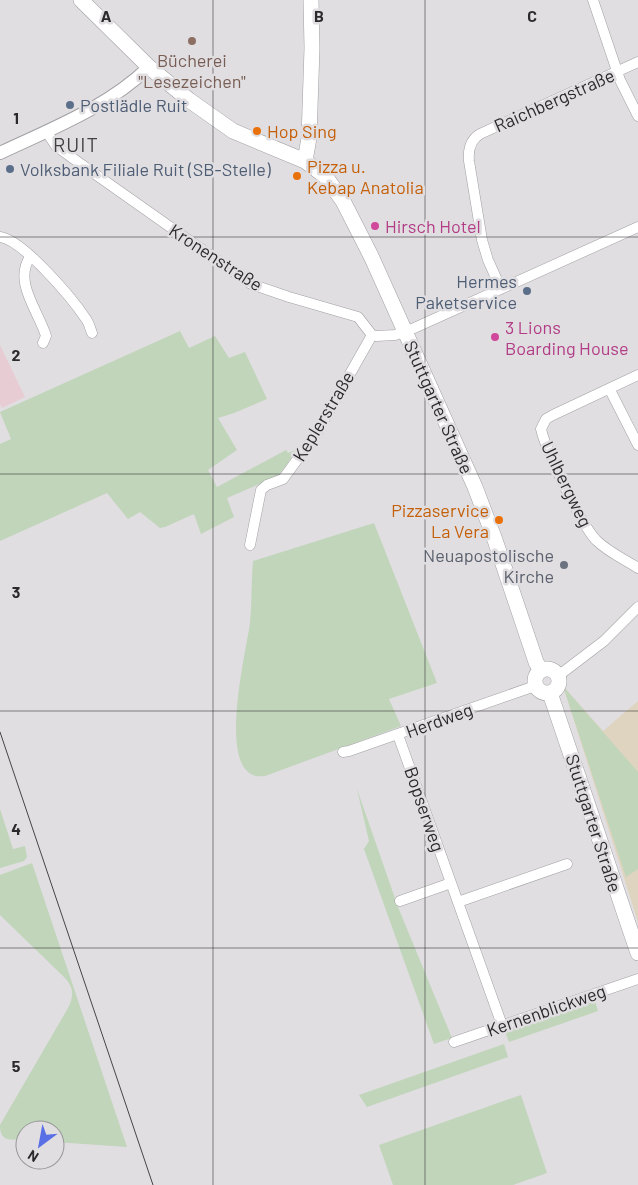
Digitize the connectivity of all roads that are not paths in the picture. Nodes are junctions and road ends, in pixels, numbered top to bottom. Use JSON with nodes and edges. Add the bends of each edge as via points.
{"nodes":[{"id":1,"x":81,"y":0,"type":"edge"},
{"id":2,"x":311,"y":0,"type":"edge"},
{"id":3,"x":593,"y":0,"type":"edge"},
{"id":4,"x":638,"y":62,"type":"edge"},
{"id":5,"x":149,"y":67,"type":"junction"},
{"id":6,"x":617,"y":72,"type":"junction"},
{"id":7,"x":638,"y":116,"type":"edge"},
{"id":8,"x":46,"y":131,"type":"junction"},
{"id":9,"x":0,"y":153,"type":"edge"},
{"id":10,"x":305,"y":162,"type":"junction"},
{"id":11,"x":638,"y":227,"type":"edge"},
{"id":12,"x":0,"y":237,"type":"edge"},
{"id":13,"x":30,"y":257,"type":"junction"},
{"id":14,"x":501,"y":288,"type":"junction"},
{"id":15,"x":405,"y":332,"type":"junction"},
{"id":16,"x":92,"y":333,"type":"dead end"},
{"id":17,"x":372,"y":335,"type":"junction"},
{"id":18,"x":43,"y":342,"type":"dead end"},
{"id":19,"x":638,"y":375,"type":"edge"},
{"id":20,"x":610,"y":390,"type":"junction"},
{"id":21,"x":638,"y":445,"type":"edge"},
{"id":22,"x":250,"y":545,"type":"dead end"},
{"id":23,"x":638,"y":568,"type":"edge"},
{"id":24,"x":638,"y":608,"type":"edge"},
{"id":25,"x":541,"y":671,"type":"junction"},
{"id":26,"x":558,"y":676,"type":"junction"},
{"id":27,"x":535,"y":686,"type":"junction"},
{"id":28,"x":550,"y":693,"type":"junction"},
{"id":29,"x":398,"y":735,"type":"junction"},
{"id":30,"x":342,"y":752,"type":"dead end"},
{"id":31,"x":567,"y":864,"type":"dead end"},
{"id":32,"x":451,"y":883,"type":"junction"},
{"id":33,"x":400,"y":901,"type":"dead end"},
{"id":34,"x":458,"y":902,"type":"junction"},
{"id":35,"x":638,"y":953,"type":"edge"},
{"id":36,"x":638,"y":979,"type":"edge"},
{"id":37,"x":502,"y":1025,"type":"junction"},
{"id":38,"x":454,"y":1042,"type":"dead end"}],
"edges":[{"from":1,"to":5,"type":"main road","name":"Stuttgarter Straße"},
{"from":2,"to":10,"type":"main road","via":[[309,138]]},
{"from":3,"to":6,"type":"street"},
{"from":4,"to":6,"type":"street","name":"Raichbergstraße"},
{"from":5,"to":8,"type":"street","via":[[108,99]]},
{"from":5,"to":10,"type":"main road","name":"Stuttgarter Straße","via":[[227,128]]},
{"from":6,"to":7,"type":"street"},
{"from":6,"to":14,"type":"street","name":"Raichbergstraße","via":[[480,134],[471,142],[468,151],[478,222],[485,251]]},
{"from":8,"to":9,"type":"street"},
{"from":8,"to":17,"type":"street","name":"Kronenstraße","via":[[56,146],[251,284],[358,317]]},
{"from":10,"to":15,"type":"main road","name":"Stuttgarter Straße","via":[[325,176],[343,201]]},
{"from":11,"to":14,"type":"street"},
{"from":12,"to":13,"type":"street","via":[[13,242]]},
{"from":13,"to":16,"type":"street","via":[[41,265],[88,320]]},
{"from":13,"to":18,"type":"street","via":[[26,266],[26,286],[46,336]]},
{"from":14,"to":15,"type":"street"},
{"from":15,"to":17,"type":"street","via":[[379,337]]},
{"from":15,"to":25,"type":"main road","name":"Stuttgarter Straße","via":[[485,512]]},
{"from":17,"to":22,"type":"street","name":"Keplerstraße","via":[[316,434],[283,479],[261,490]]},
{"from":19,"to":20,"type":"street","name":"Uhlbergweg"},
{"from":20,"to":21,"type":"street"},
{"from":20,"to":23,"type":"street","name":"Uhlbergweg","via":[[546,419],[541,429],[570,497],[594,538]]},
{"from":24,"to":26,"type":"street","via":[[604,641]]},
{"from":25,"to":26,"type":"main road","via":[[548,669]]},
{"from":25,"to":27,"type":"main road","via":[[535,679]]},
{"from":26,"to":28,"type":"main road","via":[[557,688]]},
{"from":27,"to":28,"type":"main road","via":[[543,693]]},
{"from":27,"to":29,"type":"street","name":"Herdweg"},
{"from":28,"to":35,"type":"main road","name":"Stuttgarter Straße"},
{"from":29,"to":30,"type":"street","name":"Herdweg"},
{"from":29,"to":32,"type":"street","name":"Bopserweg"},
{"from":31,"to":34,"type":"street"},
{"from":32,"to":33,"type":"street"},
{"from":32,"to":34,"type":"street","name":"Bopserweg"},
{"from":34,"to":37,"type":"street","name":"Bopserweg"},
{"from":36,"to":37,"type":"street","name":"Kernenblickweg"},
{"from":37,"to":38,"type":"street","name":"Kernenblickweg"}]}
